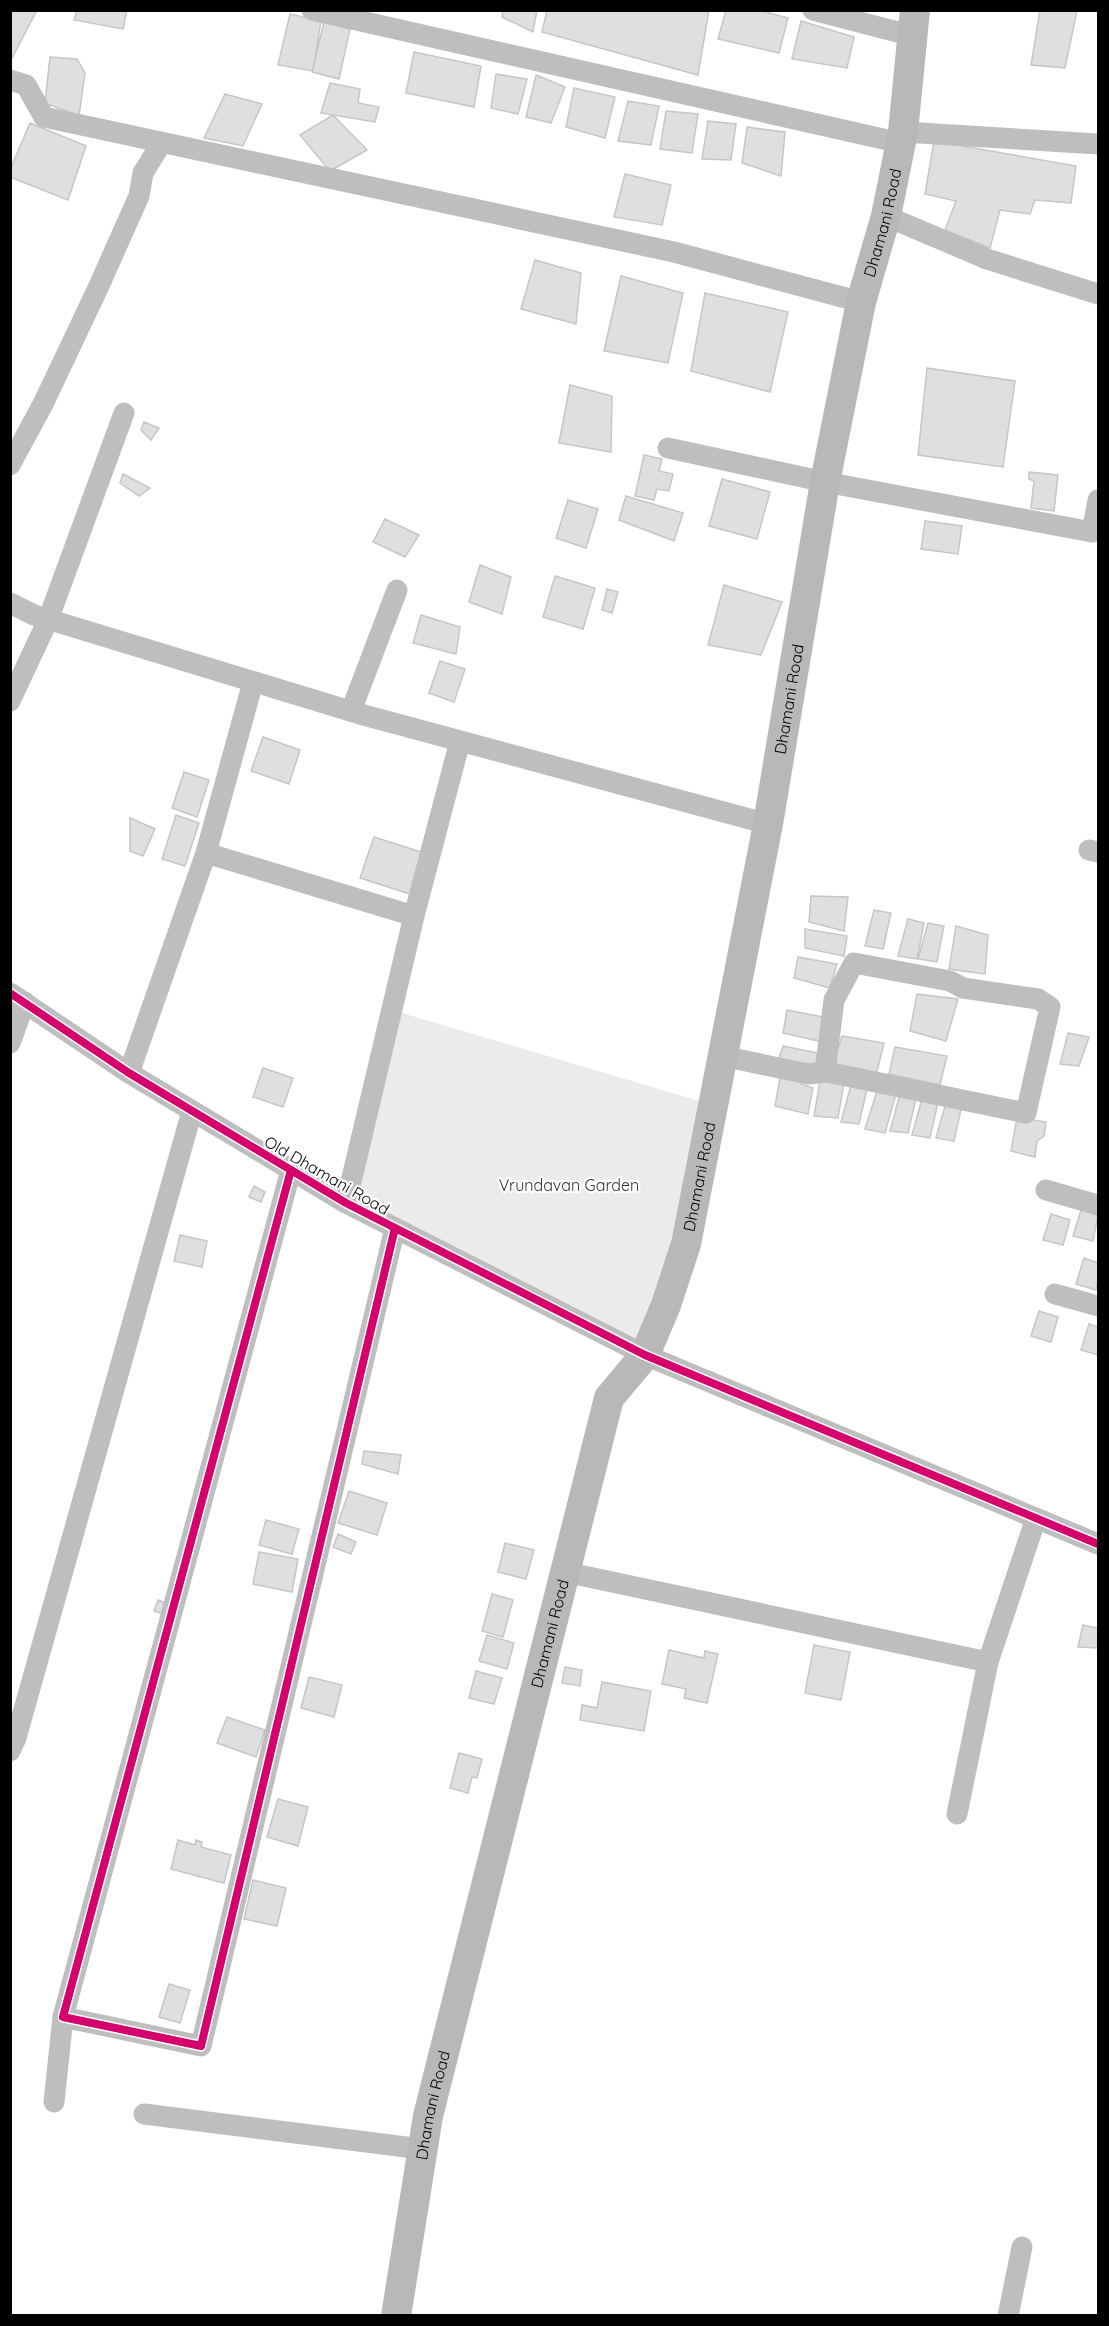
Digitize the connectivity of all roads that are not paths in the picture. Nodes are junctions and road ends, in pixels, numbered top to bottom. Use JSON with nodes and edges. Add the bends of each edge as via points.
{"nodes":[{"id":1,"x":312,"y":10,"type":"edge"},
{"id":2,"x":813,"y":10,"type":"edge"},
{"id":3,"x":914,"y":23,"type":"edge"},
{"id":4,"x":10,"y":80,"type":"edge"},
{"id":5,"x":902,"y":138,"type":"junction"},
{"id":6,"x":162,"y":142,"type":"junction"},
{"id":7,"x":1098,"y":144,"type":"edge"},
{"id":8,"x":886,"y":216,"type":"junction"},
{"id":9,"x":1098,"y":294,"type":"edge"},
{"id":10,"x":861,"y":302,"type":"junction"},
{"id":11,"x":124,"y":413,"type":"dead end"},
{"id":12,"x":668,"y":448,"type":"dead end"},
{"id":13,"x":10,"y":465,"type":"edge"},
{"id":14,"x":825,"y":482,"type":"junction"},
{"id":15,"x":1098,"y":500,"type":"edge"},
{"id":16,"x":397,"y":590,"type":"dead end"},
{"id":17,"x":10,"y":603,"type":"edge"},
{"id":18,"x":48,"y":620,"type":"junction"},
{"id":19,"x":254,"y":682,"type":"junction"},
{"id":20,"x":10,"y":701,"type":"edge"},
{"id":21,"x":351,"y":711,"type":"junction"},
{"id":22,"x":460,"y":741,"type":"junction"},
{"id":23,"x":768,"y":824,"type":"junction"},
{"id":24,"x":206,"y":853,"type":"junction"},
{"id":25,"x":414,"y":915,"type":"junction"},
{"id":26,"x":18,"y":998,"type":"edge"},
{"id":27,"x":10,"y":1043,"type":"edge"},
{"id":28,"x":722,"y":1056,"type":"junction"},
{"id":29,"x":827,"y":1072,"type":"dead end"},
{"id":30,"x":129,"y":1073,"type":"junction"},
{"id":31,"x":192,"y":1111,"type":"junction"},
{"id":32,"x":291,"y":1170,"type":"junction"},
{"id":33,"x":1046,"y":1190,"type":"dead end"},
{"id":34,"x":346,"y":1203,"type":"junction"},
{"id":35,"x":1098,"y":1205,"type":"edge"},
{"id":36,"x":395,"y":1228,"type":"junction"},
{"id":37,"x":1055,"y":1294,"type":"dead end"},
{"id":38,"x":1098,"y":1306,"type":"edge"},
{"id":39,"x":645,"y":1355,"type":"junction"},
{"id":40,"x":1036,"y":1518,"type":"junction"},
{"id":41,"x":1098,"y":1544,"type":"edge"},
{"id":42,"x":565,"y":1572,"type":"junction"},
{"id":43,"x":988,"y":1662,"type":"junction"},
{"id":44,"x":10,"y":1751,"type":"edge"},
{"id":45,"x":957,"y":1814,"type":"dead end"},
{"id":46,"x":63,"y":2017,"type":"junction"},
{"id":47,"x":54,"y":2102,"type":"dead end"},
{"id":48,"x":144,"y":2114,"type":"dead end"},
{"id":49,"x":422,"y":2150,"type":"junction"},
{"id":50,"x":1022,"y":2247,"type":"dead end"},
{"id":51,"x":396,"y":2316,"type":"edge"},
{"id":52,"x":1008,"y":2316,"type":"edge"}],
"edges":[{"from":1,"to":5,"type":"street"},
{"from":2,"to":3,"type":"street"},
{"from":3,"to":5,"type":"main road","name":"Dhamani Road"},
{"from":4,"to":6,"type":"street","via":[[26,85],[44,117]]},
{"from":5,"to":7,"type":"street"},
{"from":5,"to":8,"type":"main road","name":"Dhamani Road"},
{"from":6,"to":10,"type":"street","via":[[674,252]]},
{"from":6,"to":13,"type":"street","via":[[143,173],[139,196],[103,278]]},
{"from":8,"to":9,"type":"street","via":[[987,259]]},
{"from":8,"to":10,"type":"main road","name":"Dhamani Road"},
{"from":10,"to":14,"type":"main road","name":"Dhamani Road"},
{"from":11,"to":18,"type":"street"},
{"from":12,"to":14,"type":"street"},
{"from":14,"to":15,"type":"street","via":[[1092,532]]},
{"from":14,"to":23,"type":"main road","name":"Dhamani Road"},
{"from":16,"to":21,"type":"street"},
{"from":17,"to":18,"type":"street"},
{"from":18,"to":19,"type":"street"},
{"from":18,"to":20,"type":"street"},
{"from":19,"to":21,"type":"street"},
{"from":19,"to":24,"type":"street"},
{"from":21,"to":22,"type":"street"},
{"from":22,"to":23,"type":"street"},
{"from":22,"to":25,"type":"street"},
{"from":23,"to":28,"type":"main road","name":"Dhamani Road"},
{"from":24,"to":25,"type":"street"},
{"from":24,"to":30,"type":"street"},
{"from":25,"to":34,"type":"street"},
{"from":26,"to":27,"type":"street"},
{"from":26,"to":30,"type":"street","name":"Old Dhamani Road"},
{"from":28,"to":29,"type":"street","via":[[808,1074],[825,1072],[834,1000],[855,963],[950,981],[963,988],[1038,999],[1050,1007],[1026,1113]]},
{"from":28,"to":39,"type":"main road","name":"Dhamani Road","via":[[686,1244]]},
{"from":30,"to":31,"type":"street","name":"Old Dhamani Road"},
{"from":31,"to":32,"type":"street","name":"Old Dhamani Road"},
{"from":31,"to":44,"type":"street"},
{"from":32,"to":34,"type":"street","name":"Old Dhamani Road"},
{"from":32,"to":46,"type":"street"},
{"from":33,"to":35,"type":"street"},
{"from":34,"to":36,"type":"street","name":"Old Dhamani Road"},
{"from":36,"to":39,"type":"street","name":"Old Dhamani Road"},
{"from":36,"to":46,"type":"street","via":[[201,2046]]},
{"from":37,"to":38,"type":"street"},
{"from":39,"to":40,"type":"street","name":"Old Dhamani Road"},
{"from":39,"to":42,"type":"main road","name":"Dhamani Road","via":[[609,1398]]},
{"from":40,"to":41,"type":"street","name":"Old Dhamani Road"},
{"from":40,"to":43,"type":"street"},
{"from":42,"to":43,"type":"street"},
{"from":42,"to":49,"type":"main road","name":"Dhamani Road"},
{"from":43,"to":45,"type":"street"},
{"from":46,"to":47,"type":"street"},
{"from":48,"to":49,"type":"street"},
{"from":49,"to":51,"type":"main road","name":"Dhamani Road"},
{"from":50,"to":52,"type":"street"}]}
